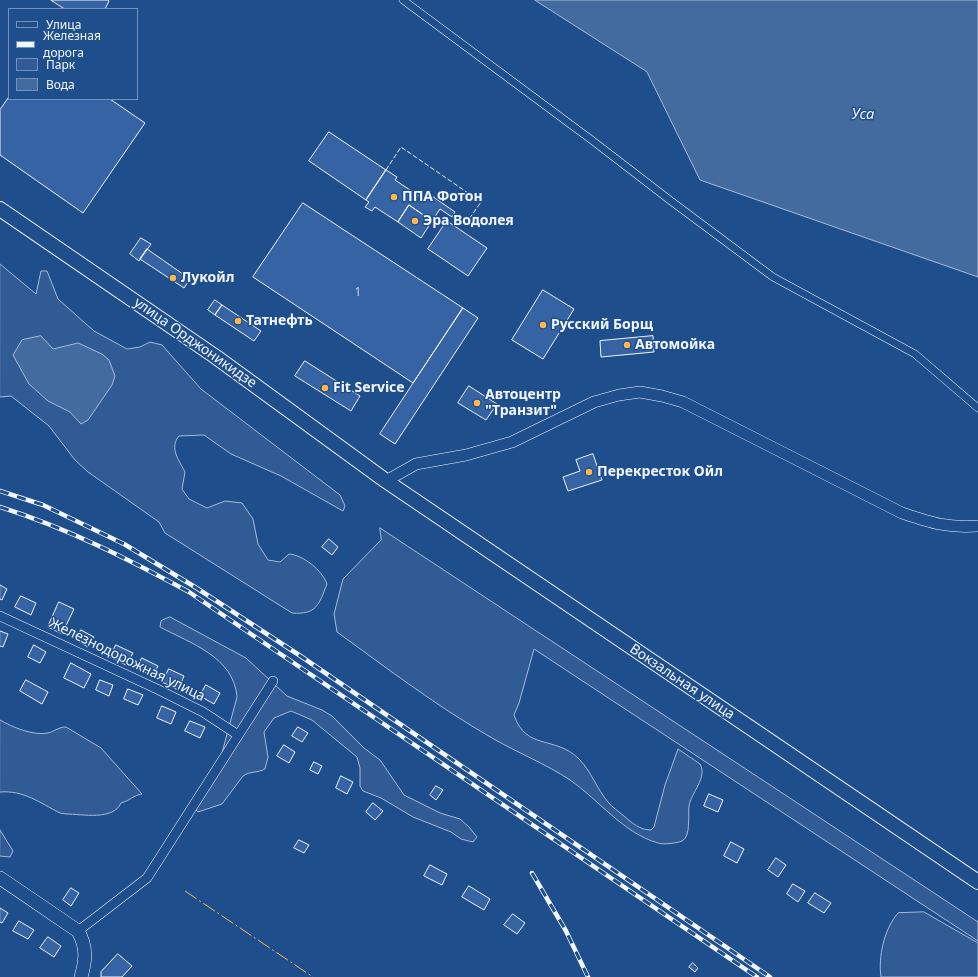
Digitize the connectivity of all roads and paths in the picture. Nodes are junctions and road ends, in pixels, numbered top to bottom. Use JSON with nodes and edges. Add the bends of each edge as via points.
{"nodes":[{"id":1,"x":403,"y":0,"type":"edge"},
{"id":2,"x":0,"y":209,"type":"edge"},
{"id":3,"x":978,"y":408,"type":"edge"},
{"id":4,"x":386,"y":481,"type":"junction"},
{"id":5,"x":978,"y":526,"type":"edge"},
{"id":6,"x":0,"y":616,"type":"edge"},
{"id":7,"x":273,"y":681,"type":"dead end"},
{"id":8,"x":238,"y":735,"type":"junction"},
{"id":9,"x":0,"y":878,"type":"edge"},
{"id":10,"x":978,"y":882,"type":"edge"},
{"id":11,"x":78,"y":931,"type":"junction"},
{"id":12,"x":81,"y":977,"type":"edge"}],
"edges":[{"from":1,"to":3,"type":"street","via":[[773,277],[915,354]]},
{"from":2,"to":4,"type":"main road","name":"улица Орджоникидзе","via":[[216,357]]},
{"from":4,"to":5,"type":"street","via":[[416,464],[487,450],[512,442],[594,402],[640,392],[683,402],[902,513],[937,525]]},
{"from":4,"to":10,"type":"main road","name":"Вокзальная улица"},
{"from":6,"to":8,"type":"street","name":"Железнодорожная улица","via":[[157,689],[202,712]]},
{"from":7,"to":8,"type":"street"},
{"from":8,"to":11,"type":"street","via":[[147,878]]},
{"from":9,"to":11,"type":"main road"},
{"from":11,"to":12,"type":"main road","via":[[84,942],[86,955]]}]}
